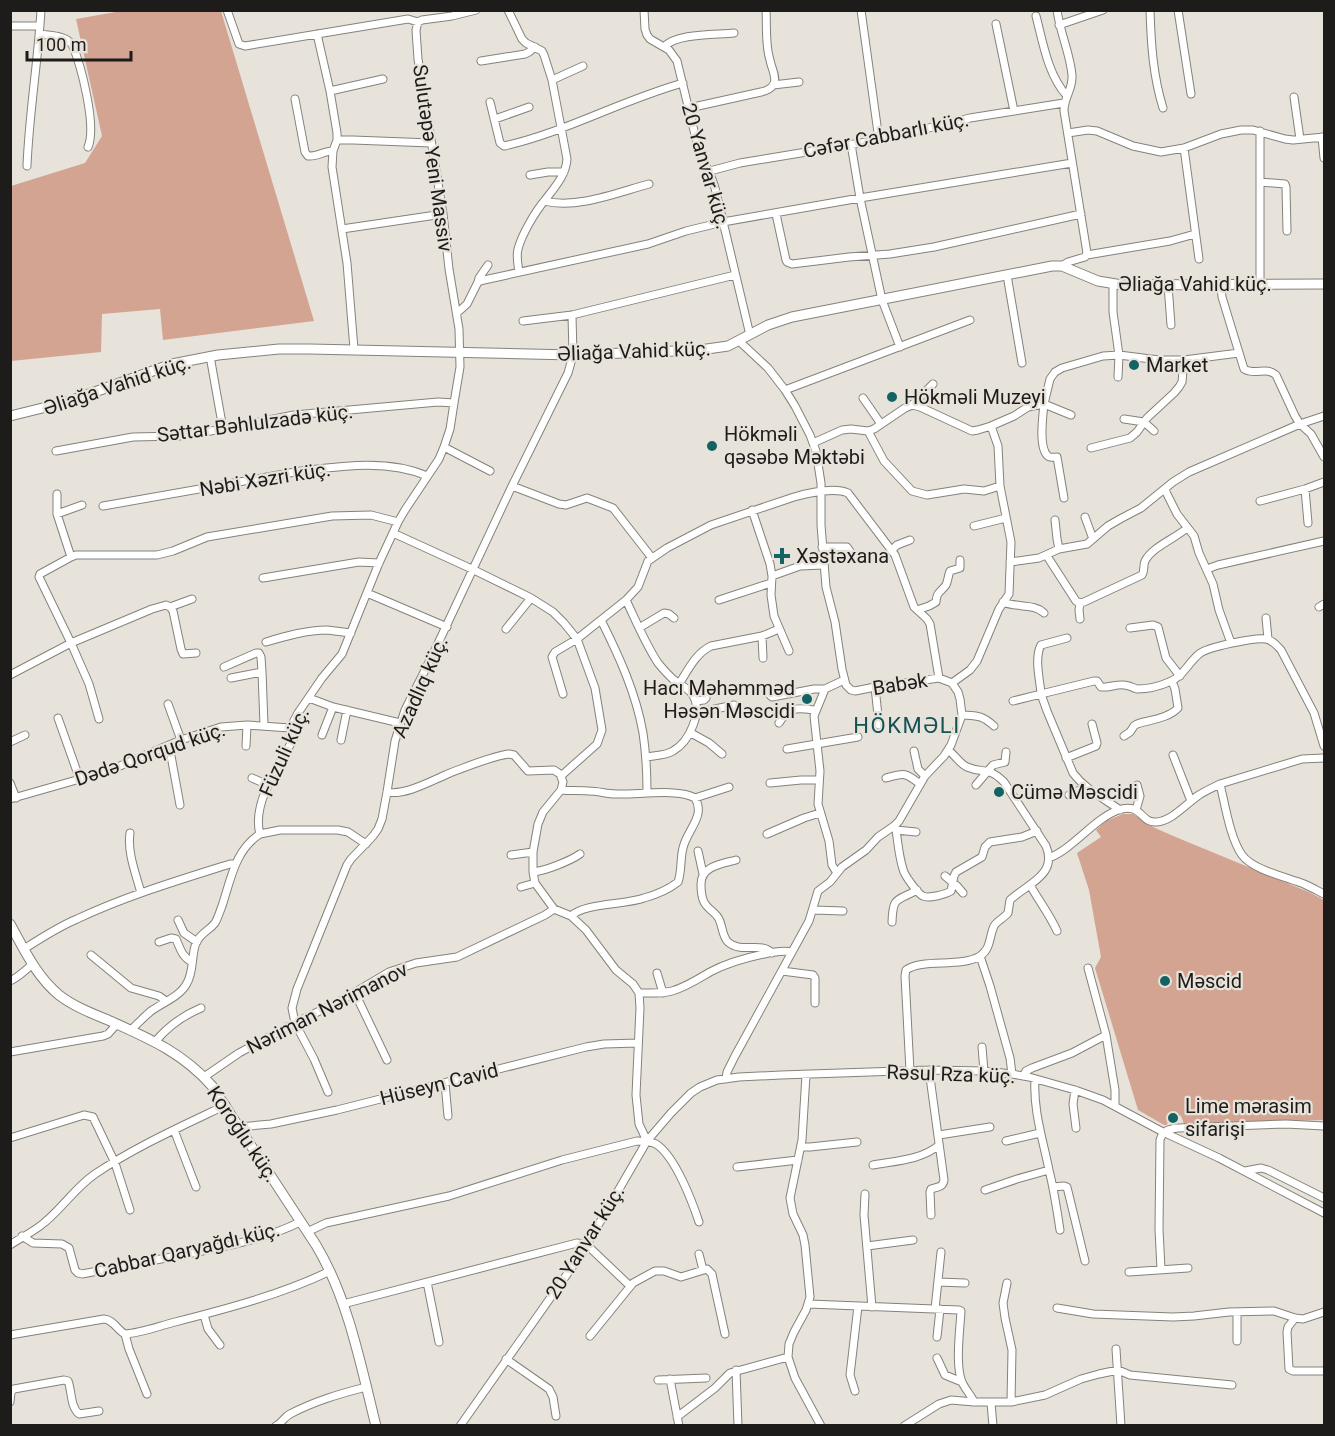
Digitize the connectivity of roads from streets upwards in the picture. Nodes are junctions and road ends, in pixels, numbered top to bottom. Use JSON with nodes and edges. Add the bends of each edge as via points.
{"nodes":[{"id":1,"x":41,"y":10,"type":"edge"},
{"id":2,"x":227,"y":10,"type":"edge"},
{"id":3,"x":476,"y":10,"type":"edge"},
{"id":4,"x":508,"y":10,"type":"edge"},
{"id":5,"x":644,"y":10,"type":"edge"},
{"id":6,"x":766,"y":10,"type":"edge"},
{"id":7,"x":861,"y":10,"type":"edge"},
{"id":8,"x":1057,"y":10,"type":"edge"},
{"id":9,"x":1103,"y":10,"type":"edge"},
{"id":10,"x":1149,"y":10,"type":"edge"},
{"id":11,"x":1178,"y":10,"type":"edge"},
{"id":12,"x":434,"y":14,"type":"edge"},
{"id":13,"x":1036,"y":16,"type":"dead end"},
{"id":14,"x":418,"y":22,"type":"junction"},
{"id":15,"x":996,"y":24,"type":"dead end"},
{"id":16,"x":1059,"y":25,"type":"junction"},
{"id":17,"x":10,"y":26,"type":"edge"},
{"id":18,"x":40,"y":30,"type":"junction"},
{"id":19,"x":734,"y":33,"type":"dead end"},
{"id":20,"x":317,"y":34,"type":"junction"},
{"id":21,"x":534,"y":47,"type":"junction"},
{"id":22,"x":664,"y":47,"type":"junction"},
{"id":23,"x":481,"y":61,"type":"dead end"},
{"id":24,"x":583,"y":66,"type":"dead end"},
{"id":25,"x":383,"y":79,"type":"dead end"},
{"id":26,"x":552,"y":80,"type":"junction"},
{"id":27,"x":799,"y":82,"type":"dead end"},
{"id":28,"x":683,"y":83,"type":"junction"},
{"id":29,"x":773,"y":85,"type":"junction"},
{"id":30,"x":330,"y":91,"type":"junction"},
{"id":31,"x":1191,"y":94,"type":"dead end"},
{"id":32,"x":1294,"y":97,"type":"dead end"},
{"id":33,"x":295,"y":99,"type":"dead end"},
{"id":34,"x":1065,"y":100,"type":"junction"},
{"id":35,"x":490,"y":102,"type":"dead end"},
{"id":36,"x":529,"y":107,"type":"dead end"},
{"id":37,"x":689,"y":108,"type":"junction"},
{"id":38,"x":1163,"y":108,"type":"dead end"},
{"id":39,"x":1014,"y":111,"type":"junction"},
{"id":40,"x":495,"y":119,"type":"junction"},
{"id":41,"x":561,"y":128,"type":"junction"},
{"id":42,"x":1260,"y":132,"type":"junction"},
{"id":43,"x":1068,"y":133,"type":"junction"},
{"id":44,"x":1323,"y":137,"type":"edge"},
{"id":45,"x":1300,"y":139,"type":"junction"},
{"id":46,"x":337,"y":140,"type":"junction"},
{"id":47,"x":879,"y":140,"type":"junction"},
{"id":48,"x":431,"y":143,"type":"junction"},
{"id":49,"x":851,"y":144,"type":"junction"},
{"id":50,"x":88,"y":147,"type":"dead end"},
{"id":51,"x":1184,"y":148,"type":"junction"},
{"id":52,"x":333,"y":151,"type":"junction"},
{"id":53,"x":1324,"y":158,"type":"edge"},
{"id":54,"x":1072,"y":163,"type":"junction"},
{"id":55,"x":27,"y":166,"type":"dead end"},
{"id":56,"x":710,"y":171,"type":"junction"},
{"id":57,"x":564,"y":172,"type":"junction"},
{"id":58,"x":530,"y":175,"type":"dead end"},
{"id":59,"x":1260,"y":182,"type":"junction"},
{"id":60,"x":649,"y":184,"type":"dead end"},
{"id":61,"x":860,"y":198,"type":"junction"},
{"id":62,"x":544,"y":201,"type":"junction"},
{"id":63,"x":443,"y":214,"type":"junction"},
{"id":64,"x":776,"y":214,"type":"junction"},
{"id":65,"x":1081,"y":214,"type":"junction"},
{"id":66,"x":723,"y":222,"type":"junction"},
{"id":67,"x":342,"y":229,"type":"junction"},
{"id":68,"x":1287,"y":231,"type":"dead end"},
{"id":69,"x":1195,"y":234,"type":"junction"},
{"id":70,"x":872,"y":255,"type":"junction"},
{"id":71,"x":1087,"y":255,"type":"junction"},
{"id":72,"x":1198,"y":259,"type":"dead end"},
{"id":73,"x":488,"y":265,"type":"dead end"},
{"id":74,"x":1062,"y":266,"type":"junction"},
{"id":75,"x":519,"y":273,"type":"junction"},
{"id":76,"x":735,"y":275,"type":"junction"},
{"id":77,"x":1007,"y":275,"type":"junction"},
{"id":78,"x":478,"y":282,"type":"junction"},
{"id":79,"x":1260,"y":284,"type":"junction"},
{"id":80,"x":1324,"y":284,"type":"edge"},
{"id":81,"x":1113,"y":285,"type":"junction"},
{"id":82,"x":1168,"y":285,"type":"junction"},
{"id":83,"x":1221,"y":285,"type":"junction"},
{"id":84,"x":882,"y":300,"type":"junction"},
{"id":85,"x":457,"y":312,"type":"junction"},
{"id":86,"x":572,"y":315,"type":"junction"},
{"id":87,"x":970,"y":320,"type":"dead end"},
{"id":88,"x":523,"y":321,"type":"dead end"},
{"id":89,"x":1171,"y":325,"type":"dead end"},
{"id":90,"x":750,"y":335,"type":"junction"},
{"id":91,"x":739,"y":341,"type":"junction"},
{"id":92,"x":900,"y":346,"type":"junction"},
{"id":93,"x":354,"y":350,"type":"junction"},
{"id":94,"x":460,"y":352,"type":"junction"},
{"id":95,"x":1239,"y":353,"type":"junction"},
{"id":96,"x":1119,"y":355,"type":"junction"},
{"id":97,"x":210,"y":356,"type":"junction"},
{"id":98,"x":573,"y":356,"type":"junction"},
{"id":99,"x":1184,"y":360,"type":"junction"},
{"id":100,"x":1022,"y":363,"type":"dead end"},
{"id":101,"x":1118,"y":377,"type":"dead end"},
{"id":102,"x":933,"y":384,"type":"dead end"},
{"id":103,"x":785,"y":390,"type":"junction"},
{"id":104,"x":863,"y":398,"type":"dead end"},
{"id":105,"x":454,"y":403,"type":"junction"},
{"id":106,"x":1044,"y":404,"type":"junction"},
{"id":107,"x":912,"y":405,"type":"junction"},
{"id":108,"x":1071,"y":415,"type":"dead end"},
{"id":109,"x":10,"y":416,"type":"edge"},
{"id":110,"x":1324,"y":416,"type":"edge"},
{"id":111,"x":1124,"y":419,"type":"dead end"},
{"id":112,"x":1144,"y":422,"type":"junction"},
{"id":113,"x":881,"y":424,"type":"junction"},
{"id":114,"x":1300,"y":424,"type":"junction"},
{"id":115,"x":991,"y":426,"type":"junction"},
{"id":116,"x":224,"y":429,"type":"junction"},
{"id":117,"x":868,"y":431,"type":"junction"},
{"id":118,"x":1154,"y":431,"type":"dead end"},
{"id":119,"x":813,"y":443,"type":"junction"},
{"id":120,"x":444,"y":447,"type":"junction"},
{"id":121,"x":1091,"y":448,"type":"dead end"},
{"id":122,"x":56,"y":451,"type":"dead end"},
{"id":123,"x":1324,"y":457,"type":"edge"},
{"id":124,"x":490,"y":471,"type":"dead end"},
{"id":125,"x":427,"y":476,"type":"junction"},
{"id":126,"x":1324,"y":482,"type":"edge"},
{"id":127,"x":512,"y":486,"type":"junction"},
{"id":128,"x":1000,"y":486,"type":"junction"},
{"id":129,"x":1305,"y":489,"type":"junction"},
{"id":130,"x":1165,"y":490,"type":"junction"},
{"id":131,"x":821,"y":492,"type":"junction"},
{"id":132,"x":57,"y":494,"type":"dead end"},
{"id":133,"x":1064,"y":498,"type":"dead end"},
{"id":134,"x":1260,"y":501,"type":"dead end"},
{"id":135,"x":82,"y":506,"type":"dead end"},
{"id":136,"x":103,"y":506,"type":"dead end"},
{"id":137,"x":752,"y":510,"type":"junction"},
{"id":138,"x":57,"y":513,"type":"junction"},
{"id":139,"x":1086,"y":517,"type":"dead end"},
{"id":140,"x":1006,"y":518,"type":"junction"},
{"id":141,"x":1055,"y":520,"type":"dead end"},
{"id":142,"x":399,"y":522,"type":"junction"},
{"id":143,"x":1308,"y":523,"type":"dead end"},
{"id":144,"x":974,"y":526,"type":"dead end"},
{"id":145,"x":1187,"y":528,"type":"junction"},
{"id":146,"x":393,"y":533,"type":"junction"},
{"id":147,"x":1094,"y":539,"type":"junction"},
{"id":148,"x":909,"y":540,"type":"dead end"},
{"id":149,"x":1324,"y":541,"type":"edge"},
{"id":150,"x":822,"y":547,"type":"junction"},
{"id":151,"x":1059,"y":549,"type":"junction"},
{"id":152,"x":892,"y":550,"type":"junction"},
{"id":153,"x":1047,"y":556,"type":"junction"},
{"id":154,"x":71,"y":557,"type":"junction"},
{"id":155,"x":652,"y":558,"type":"junction"},
{"id":156,"x":856,"y":560,"type":"dead end"},
{"id":157,"x":960,"y":560,"type":"dead end"},
{"id":158,"x":1010,"y":562,"type":"junction"},
{"id":159,"x":380,"y":563,"type":"junction"},
{"id":160,"x":824,"y":565,"type":"junction"},
{"id":161,"x":1207,"y":569,"type":"junction"},
{"id":162,"x":474,"y":570,"type":"junction"},
{"id":163,"x":263,"y":578,"type":"dead end"},
{"id":164,"x":772,"y":579,"type":"junction"},
{"id":165,"x":367,"y":593,"type":"junction"},
{"id":166,"x":531,"y":598,"type":"junction"},
{"id":167,"x":192,"y":599,"type":"dead end"},
{"id":168,"x":626,"y":600,"type":"junction"},
{"id":169,"x":719,"y":600,"type":"dead end"},
{"id":170,"x":1003,"y":602,"type":"junction"},
{"id":171,"x":1080,"y":603,"type":"junction"},
{"id":172,"x":170,"y":607,"type":"junction"},
{"id":173,"x":917,"y":610,"type":"junction"},
{"id":174,"x":1044,"y":613,"type":"dead end"},
{"id":175,"x":674,"y":618,"type":"dead end"},
{"id":176,"x":1266,"y":618,"type":"dead end"},
{"id":177,"x":1080,"y":619,"type":"dead end"},
{"id":178,"x":601,"y":620,"type":"junction"},
{"id":179,"x":447,"y":627,"type":"junction"},
{"id":180,"x":639,"y":628,"type":"junction"},
{"id":181,"x":1130,"y":628,"type":"dead end"},
{"id":182,"x":506,"y":629,"type":"dead end"},
{"id":183,"x":779,"y":629,"type":"junction"},
{"id":184,"x":351,"y":633,"type":"junction"},
{"id":185,"x":762,"y":636,"type":"junction"},
{"id":186,"x":1067,"y":638,"type":"dead end"},
{"id":187,"x":578,"y":639,"type":"junction"},
{"id":188,"x":1268,"y":639,"type":"junction"},
{"id":189,"x":267,"y":642,"type":"dead end"},
{"id":190,"x":71,"y":643,"type":"junction"},
{"id":191,"x":1231,"y":643,"type":"junction"},
{"id":192,"x":789,"y":651,"type":"dead end"},
{"id":193,"x":196,"y":653,"type":"dead end"},
{"id":194,"x":763,"y":658,"type":"dead end"},
{"id":195,"x":224,"y":667,"type":"dead end"},
{"id":196,"x":262,"y":672,"type":"junction"},
{"id":197,"x":10,"y":675,"type":"edge"},
{"id":198,"x":1180,"y":676,"type":"junction"},
{"id":199,"x":231,"y":678,"type":"dead end"},
{"id":200,"x":939,"y":678,"type":"junction"},
{"id":201,"x":844,"y":680,"type":"junction"},
{"id":202,"x":1172,"y":681,"type":"junction"},
{"id":203,"x":952,"y":683,"type":"junction"},
{"id":204,"x":679,"y":684,"type":"junction"},
{"id":205,"x":768,"y":687,"type":"dead end"},
{"id":206,"x":875,"y":687,"type":"junction"},
{"id":207,"x":707,"y":689,"type":"dead end"},
{"id":208,"x":825,"y":689,"type":"junction"},
{"id":209,"x":562,"y":694,"type":"dead end"},
{"id":210,"x":1041,"y":694,"type":"junction"},
{"id":211,"x":309,"y":698,"type":"junction"},
{"id":212,"x":696,"y":701,"type":"junction"},
{"id":213,"x":1013,"y":701,"type":"dead end"},
{"id":214,"x":168,"y":704,"type":"dead end"},
{"id":215,"x":734,"y":705,"type":"dead end"},
{"id":216,"x":333,"y":707,"type":"junction"},
{"id":217,"x":347,"y":710,"type":"junction"},
{"id":218,"x":815,"y":710,"type":"junction"},
{"id":219,"x":696,"y":713,"type":"junction"},
{"id":220,"x":962,"y":715,"type":"junction"},
{"id":221,"x":58,"y":718,"type":"dead end"},
{"id":222,"x":99,"y":719,"type":"dead end"},
{"id":223,"x":400,"y":723,"type":"junction"},
{"id":224,"x":779,"y":723,"type":"dead end"},
{"id":225,"x":1092,"y":724,"type":"dead end"},
{"id":226,"x":246,"y":725,"type":"junction"},
{"id":227,"x":264,"y":725,"type":"junction"},
{"id":228,"x":879,"y":725,"type":"dead end"},
{"id":229,"x":994,"y":726,"type":"dead end"},
{"id":230,"x":290,"y":728,"type":"junction"},
{"id":231,"x":691,"y":733,"type":"junction"},
{"id":232,"x":25,"y":735,"type":"dead end"},
{"id":233,"x":322,"y":735,"type":"dead end"},
{"id":234,"x":1124,"y":736,"type":"dead end"},
{"id":235,"x":858,"y":737,"type":"dead end"},
{"id":236,"x":181,"y":740,"type":"junction"},
{"id":237,"x":341,"y":740,"type":"dead end"},
{"id":238,"x":10,"y":742,"type":"edge"},
{"id":239,"x":816,"y":744,"type":"junction"},
{"id":240,"x":170,"y":745,"type":"junction"},
{"id":241,"x":246,"y":746,"type":"dead end"},
{"id":242,"x":1324,"y":746,"type":"edge"},
{"id":243,"x":787,"y":749,"type":"dead end"},
{"id":244,"x":948,"y":750,"type":"junction"},
{"id":245,"x":914,"y":751,"type":"dead end"},
{"id":246,"x":1006,"y":752,"type":"dead end"},
{"id":247,"x":722,"y":754,"type":"dead end"},
{"id":248,"x":1173,"y":755,"type":"dead end"},
{"id":249,"x":646,"y":756,"type":"junction"},
{"id":250,"x":1066,"y":758,"type":"junction"},
{"id":251,"x":1324,"y":758,"type":"edge"},
{"id":252,"x":988,"y":771,"type":"junction"},
{"id":253,"x":561,"y":776,"type":"junction"},
{"id":254,"x":925,"y":776,"type":"junction"},
{"id":255,"x":252,"y":778,"type":"dead end"},
{"id":256,"x":886,"y":778,"type":"dead end"},
{"id":257,"x":80,"y":780,"type":"junction"},
{"id":258,"x":819,"y":780,"type":"junction"},
{"id":259,"x":10,"y":783,"type":"edge"},
{"id":260,"x":770,"y":783,"type":"dead end"},
{"id":261,"x":920,"y":784,"type":"junction"},
{"id":262,"x":1220,"y":784,"type":"junction"},
{"id":263,"x":268,"y":785,"type":"junction"},
{"id":264,"x":976,"y":785,"type":"dead end"},
{"id":265,"x":729,"y":786,"type":"dead end"},
{"id":266,"x":1137,"y":786,"type":"dead end"},
{"id":267,"x":1086,"y":787,"type":"junction"},
{"id":268,"x":561,"y":790,"type":"junction"},
{"id":269,"x":387,"y":792,"type":"junction"},
{"id":270,"x":647,"y":793,"type":"junction"},
{"id":271,"x":1069,"y":795,"type":"dead end"},
{"id":272,"x":13,"y":798,"type":"edge"},
{"id":273,"x":695,"y":798,"type":"junction"},
{"id":274,"x":1191,"y":801,"type":"junction"},
{"id":275,"x":180,"y":805,"type":"dead end"},
{"id":276,"x":1120,"y":810,"type":"junction"},
{"id":277,"x":1136,"y":810,"type":"junction"},
{"id":278,"x":820,"y":813,"type":"junction"},
{"id":279,"x":895,"y":828,"type":"junction"},
{"id":280,"x":1036,"y":831,"type":"junction"},
{"id":281,"x":916,"y":832,"type":"dead end"},
{"id":282,"x":130,"y":833,"type":"dead end"},
{"id":283,"x":260,"y":834,"type":"junction"},
{"id":284,"x":767,"y":834,"type":"dead end"},
{"id":285,"x":366,"y":844,"type":"junction"},
{"id":286,"x":698,"y":851,"type":"dead end"},
{"id":287,"x":533,"y":852,"type":"junction"},
{"id":288,"x":580,"y":854,"type":"dead end"},
{"id":289,"x":511,"y":855,"type":"dead end"},
{"id":290,"x":1049,"y":858,"type":"junction"},
{"id":291,"x":736,"y":860,"type":"dead end"},
{"id":292,"x":235,"y":864,"type":"junction"},
{"id":293,"x":533,"y":872,"type":"junction"},
{"id":294,"x":837,"y":873,"type":"junction"},
{"id":295,"x":703,"y":874,"type":"junction"},
{"id":296,"x":945,"y":876,"type":"dead end"},
{"id":297,"x":535,"y":883,"type":"junction"},
{"id":298,"x":953,"y":883,"type":"junction"},
{"id":299,"x":1030,"y":885,"type":"junction"},
{"id":300,"x":521,"y":887,"type":"dead end"},
{"id":301,"x":917,"y":890,"type":"junction"},
{"id":302,"x":141,"y":893,"type":"junction"},
{"id":303,"x":963,"y":893,"type":"dead end"},
{"id":304,"x":1324,"y":894,"type":"edge"},
{"id":305,"x":554,"y":909,"type":"junction"},
{"id":306,"x":814,"y":910,"type":"junction"},
{"id":307,"x":843,"y":911,"type":"dead end"},
{"id":308,"x":571,"y":916,"type":"junction"},
{"id":309,"x":178,"y":920,"type":"dead end"},
{"id":310,"x":892,"y":922,"type":"dead end"},
{"id":311,"x":10,"y":924,"type":"edge"},
{"id":312,"x":1058,"y":931,"type":"dead end"},
{"id":313,"x":159,"y":942,"type":"dead end"},
{"id":314,"x":197,"y":942,"type":"junction"},
{"id":315,"x":24,"y":949,"type":"junction"},
{"id":316,"x":746,"y":949,"type":"junction"},
{"id":317,"x":792,"y":952,"type":"junction"},
{"id":318,"x":772,"y":953,"type":"junction"},
{"id":319,"x":91,"y":955,"type":"dead end"},
{"id":320,"x":980,"y":956,"type":"junction"},
{"id":321,"x":748,"y":957,"type":"junction"},
{"id":322,"x":192,"y":962,"type":"junction"},
{"id":323,"x":33,"y":964,"type":"junction"},
{"id":324,"x":1088,"y":968,"type":"dead end"},
{"id":325,"x":782,"y":971,"type":"junction"},
{"id":326,"x":657,"y":973,"type":"dead end"},
{"id":327,"x":10,"y":981,"type":"edge"},
{"id":328,"x":355,"y":993,"type":"junction"},
{"id":329,"x":639,"y":993,"type":"junction"},
{"id":330,"x":663,"y":993,"type":"junction"},
{"id":331,"x":166,"y":1001,"type":"junction"},
{"id":332,"x":815,"y":1003,"type":"dead end"},
{"id":333,"x":201,"y":1008,"type":"dead end"},
{"id":334,"x":295,"y":1023,"type":"junction"},
{"id":335,"x":117,"y":1024,"type":"junction"},
{"id":336,"x":131,"y":1030,"type":"junction"},
{"id":337,"x":1106,"y":1035,"type":"junction"},
{"id":338,"x":155,"y":1042,"type":"junction"},
{"id":339,"x":638,"y":1043,"type":"junction"},
{"id":340,"x":982,"y":1047,"type":"dead end"},
{"id":341,"x":10,"y":1052,"type":"edge"},
{"id":342,"x":387,"y":1060,"type":"dead end"},
{"id":343,"x":929,"y":1070,"type":"junction"},
{"id":344,"x":910,"y":1071,"type":"junction"},
{"id":345,"x":984,"y":1071,"type":"junction"},
{"id":346,"x":1012,"y":1074,"type":"junction"},
{"id":347,"x":806,"y":1075,"type":"junction"},
{"id":348,"x":1023,"y":1076,"type":"junction"},
{"id":349,"x":204,"y":1077,"type":"junction"},
{"id":350,"x":726,"y":1079,"type":"junction"},
{"id":351,"x":1035,"y":1079,"type":"junction"},
{"id":352,"x":445,"y":1083,"type":"junction"},
{"id":353,"x":1075,"y":1090,"type":"junction"},
{"id":354,"x":328,"y":1092,"type":"dead end"},
{"id":355,"x":1115,"y":1105,"type":"junction"},
{"id":356,"x":226,"y":1106,"type":"junction"},
{"id":357,"x":448,"y":1116,"type":"dead end"},
{"id":358,"x":239,"y":1126,"type":"junction"},
{"id":359,"x":1324,"y":1126,"type":"edge"},
{"id":360,"x":990,"y":1127,"type":"dead end"},
{"id":361,"x":1076,"y":1128,"type":"dead end"},
{"id":362,"x":174,"y":1130,"type":"junction"},
{"id":363,"x":1163,"y":1132,"type":"junction"},
{"id":364,"x":1040,"y":1133,"type":"junction"},
{"id":365,"x":939,"y":1135,"type":"junction"},
{"id":366,"x":10,"y":1138,"type":"edge"},
{"id":367,"x":647,"y":1141,"type":"junction"},
{"id":368,"x":1006,"y":1141,"type":"dead end"},
{"id":369,"x":857,"y":1142,"type":"dead end"},
{"id":370,"x":939,"y":1144,"type":"junction"},
{"id":371,"x":801,"y":1147,"type":"junction"},
{"id":372,"x":798,"y":1160,"type":"junction"},
{"id":373,"x":115,"y":1162,"type":"junction"},
{"id":374,"x":873,"y":1165,"type":"dead end"},
{"id":375,"x":737,"y":1167,"type":"dead end"},
{"id":376,"x":1049,"y":1170,"type":"junction"},
{"id":377,"x":1245,"y":1171,"type":"junction"},
{"id":378,"x":196,"y":1187,"type":"dead end"},
{"id":379,"x":1053,"y":1187,"type":"junction"},
{"id":380,"x":985,"y":1191,"type":"dead end"},
{"id":381,"x":865,"y":1194,"type":"dead end"},
{"id":382,"x":1324,"y":1198,"type":"edge"},
{"id":383,"x":130,"y":1210,"type":"dead end"},
{"id":384,"x":1324,"y":1213,"type":"edge"},
{"id":385,"x":931,"y":1215,"type":"dead end"},
{"id":386,"x":300,"y":1222,"type":"junction"},
{"id":387,"x":699,"y":1222,"type":"dead end"},
{"id":388,"x":1060,"y":1230,"type":"dead end"},
{"id":389,"x":307,"y":1232,"type":"junction"},
{"id":390,"x":22,"y":1236,"type":"junction"},
{"id":391,"x":913,"y":1240,"type":"dead end"},
{"id":392,"x":10,"y":1245,"type":"edge"},
{"id":393,"x":587,"y":1245,"type":"junction"},
{"id":394,"x":867,"y":1246,"type":"junction"},
{"id":395,"x":941,"y":1252,"type":"dead end"},
{"id":396,"x":699,"y":1254,"type":"dead end"},
{"id":397,"x":1085,"y":1260,"type":"dead end"},
{"id":398,"x":1188,"y":1268,"type":"dead end"},
{"id":399,"x":1161,"y":1269,"type":"junction"},
{"id":400,"x":703,"y":1270,"type":"junction"},
{"id":401,"x":330,"y":1271,"type":"junction"},
{"id":402,"x":1129,"y":1272,"type":"dead end"},
{"id":403,"x":427,"y":1282,"type":"junction"},
{"id":404,"x":938,"y":1282,"type":"junction"},
{"id":405,"x":964,"y":1283,"type":"dead end"},
{"id":406,"x":1007,"y":1283,"type":"dead end"},
{"id":407,"x":630,"y":1286,"type":"junction"},
{"id":408,"x":343,"y":1304,"type":"junction"},
{"id":409,"x":809,"y":1304,"type":"junction"},
{"id":410,"x":858,"y":1306,"type":"junction"},
{"id":411,"x":872,"y":1307,"type":"junction"},
{"id":412,"x":1057,"y":1308,"type":"dead end"},
{"id":413,"x":938,"y":1309,"type":"junction"},
{"id":414,"x":1237,"y":1312,"type":"junction"},
{"id":415,"x":1324,"y":1312,"type":"edge"},
{"id":416,"x":204,"y":1315,"type":"junction"},
{"id":417,"x":1295,"y":1318,"type":"junction"},
{"id":418,"x":125,"y":1334,"type":"junction"},
{"id":419,"x":725,"y":1334,"type":"dead end"},
{"id":420,"x":10,"y":1335,"type":"edge"},
{"id":421,"x":590,"y":1336,"type":"dead end"},
{"id":422,"x":937,"y":1338,"type":"dead end"},
{"id":423,"x":1237,"y":1341,"type":"dead end"},
{"id":424,"x":439,"y":1342,"type":"dead end"},
{"id":425,"x":220,"y":1345,"type":"dead end"},
{"id":426,"x":1116,"y":1350,"type":"dead end"},
{"id":427,"x":788,"y":1357,"type":"junction"},
{"id":428,"x":937,"y":1358,"type":"dead end"},
{"id":429,"x":507,"y":1359,"type":"junction"},
{"id":430,"x":736,"y":1370,"type":"junction"},
{"id":431,"x":1118,"y":1370,"type":"junction"},
{"id":432,"x":1324,"y":1371,"type":"edge"},
{"id":433,"x":706,"y":1378,"type":"dead end"},
{"id":434,"x":670,"y":1379,"type":"junction"},
{"id":435,"x":658,"y":1380,"type":"dead end"},
{"id":436,"x":962,"y":1382,"type":"junction"},
{"id":437,"x":1233,"y":1385,"type":"dead end"},
{"id":438,"x":366,"y":1387,"type":"junction"},
{"id":439,"x":855,"y":1391,"type":"dead end"},
{"id":440,"x":147,"y":1394,"type":"dead end"},
{"id":441,"x":10,"y":1402,"type":"edge"},
{"id":442,"x":974,"y":1402,"type":"junction"},
{"id":443,"x":1011,"y":1402,"type":"junction"},
{"id":444,"x":991,"y":1403,"type":"junction"},
{"id":445,"x":99,"y":1411,"type":"dead end"},
{"id":446,"x":556,"y":1416,"type":"dead end"},
{"id":447,"x":677,"y":1417,"type":"junction"},
{"id":448,"x":276,"y":1425,"type":"edge"},
{"id":449,"x":376,"y":1425,"type":"edge"},
{"id":450,"x":460,"y":1425,"type":"edge"},
{"id":451,"x":678,"y":1425,"type":"edge"},
{"id":452,"x":738,"y":1425,"type":"edge"},
{"id":453,"x":821,"y":1425,"type":"edge"},
{"id":454,"x":904,"y":1425,"type":"edge"},
{"id":455,"x":993,"y":1425,"type":"edge"},
{"id":456,"x":1121,"y":1425,"type":"edge"}],
"edges":[{"from":1,"to":18,"type":"street"},
{"from":2,"to":20,"type":"street","via":[[239,44],[245,46]]},
{"from":3,"to":12,"type":"street","via":[[452,16]]},
{"from":4,"to":21,"type":"street","via":[[522,39]]},
{"from":5,"to":22,"type":"street","name":"20 Yanvar küç.","via":[[647,35]]},
{"from":6,"to":29,"type":"street"},
{"from":7,"to":47,"type":"street"},
{"from":8,"to":16,"type":"street"},
{"from":9,"to":16,"type":"street"},
{"from":10,"to":38,"type":"street"},
{"from":11,"to":31,"type":"street"},
{"from":12,"to":14,"type":"street"},
{"from":13,"to":34,"type":"street","via":[[1054,78]]},
{"from":14,"to":20,"type":"street","via":[[408,19]]},
{"from":14,"to":48,"type":"street","name":"Sulutəpə Yeni Massiv","via":[[418,59]]},
{"from":15,"to":39,"type":"street"},
{"from":16,"to":34,"type":"street","via":[[1072,75]]},
{"from":17,"to":18,"type":"street"},
{"from":18,"to":50,"type":"street","via":[[72,44],[91,124]]},
{"from":18,"to":55,"type":"street"},
{"from":19,"to":22,"type":"street","via":[[677,38]]},
{"from":20,"to":30,"type":"street"},
{"from":21,"to":23,"type":"street","via":[[525,54]]},
{"from":21,"to":26,"type":"street","via":[[542,51]]},
{"from":22,"to":28,"type":"street","name":"20 Yanvar küç.","via":[[677,61]]},
{"from":24,"to":26,"type":"street"},
{"from":25,"to":30,"type":"street"},
{"from":26,"to":41,"type":"street"},
{"from":27,"to":29,"type":"street"},
{"from":28,"to":37,"type":"street","name":"20 Yanvar küç."},
{"from":28,"to":41,"type":"street"},
{"from":29,"to":37,"type":"street","via":[[761,92]]},
{"from":30,"to":46,"type":"street"},
{"from":32,"to":45,"type":"street"},
{"from":33,"to":52,"type":"street","via":[[305,152],[312,156]]},
{"from":34,"to":39,"type":"street","name":"Cəfər Cabbarlı küç."},
{"from":34,"to":43,"type":"street"},
{"from":35,"to":40,"type":"street"},
{"from":36,"to":40,"type":"street"},
{"from":37,"to":56,"type":"street","name":"20 Yanvar küç.","via":[[700,155]]},
{"from":39,"to":47,"type":"street","name":"Cəfər Cabbarlı küç."},
{"from":40,"to":41,"type":"street","via":[[504,146]]},
{"from":41,"to":57,"type":"street","via":[[567,159]]},
{"from":42,"to":45,"type":"street"},
{"from":42,"to":51,"type":"street","via":[[1229,131]]},
{"from":42,"to":59,"type":"street"},
{"from":43,"to":51,"type":"street","via":[[1103,132],[1133,146],[1161,152]]},
{"from":43,"to":54,"type":"street"},
{"from":44,"to":45,"type":"street"},
{"from":44,"to":53,"type":"street"},
{"from":46,"to":48,"type":"street"},
{"from":46,"to":52,"type":"street"},
{"from":47,"to":49,"type":"street","name":"Cəfər Cabbarlı küç."},
{"from":48,"to":63,"type":"street","name":"Sulutəpə Yeni Massiv"},
{"from":49,"to":56,"type":"street","name":"Cəfər Cabbarlı küç.","via":[[740,162]]},
{"from":49,"to":61,"type":"street"},
{"from":51,"to":69,"type":"street"},
{"from":52,"to":67,"type":"street"},
{"from":54,"to":61,"type":"street"},
{"from":54,"to":65,"type":"street"},
{"from":56,"to":66,"type":"street","name":"20 Yanvar küç."},
{"from":57,"to":58,"type":"street"},
{"from":57,"to":62,"type":"street"},
{"from":59,"to":68,"type":"street","via":[[1285,184]]},
{"from":59,"to":79,"type":"street"},
{"from":60,"to":62,"type":"street","via":[[578,203]]},
{"from":61,"to":64,"type":"street"},
{"from":61,"to":70,"type":"street"},
{"from":62,"to":75,"type":"street","via":[[518,249]]},
{"from":63,"to":67,"type":"street"},
{"from":63,"to":85,"type":"street","name":"Sulutəpə Yeni Massiv"},
{"from":64,"to":66,"type":"street"},
{"from":64,"to":70,"type":"street","via":[[787,262]]},
{"from":65,"to":70,"type":"street","via":[[934,247]]},
{"from":65,"to":71,"type":"street"},
{"from":66,"to":75,"type":"street","via":[[648,244]]},
{"from":66,"to":76,"type":"street","name":"20 Yanvar küç."},
{"from":67,"to":93,"type":"street"},
{"from":69,"to":71,"type":"street"},
{"from":69,"to":72,"type":"street"},
{"from":70,"to":84,"type":"street"},
{"from":71,"to":74,"type":"street"},
{"from":73,"to":78,"type":"street"},
{"from":74,"to":77,"type":"street","name":"Əliağa Vahid küç."},
{"from":74,"to":81,"type":"street","name":"Əliağa Vahid küç."},
{"from":75,"to":78,"type":"street"},
{"from":76,"to":86,"type":"street"},
{"from":76,"to":90,"type":"street","name":"20 Yanvar küç."},
{"from":77,"to":84,"type":"street","name":"Əliağa Vahid küç."},
{"from":77,"to":100,"type":"street"},
{"from":78,"to":85,"type":"street"},
{"from":79,"to":80,"type":"street","name":"Əliağa Vahid küç."},
{"from":79,"to":83,"type":"street","name":"Əliağa Vahid küç."},
{"from":81,"to":82,"type":"street","name":"Əliağa Vahid küç."},
{"from":81,"to":96,"type":"street"},
{"from":82,"to":83,"type":"street","name":"Əliağa Vahid küç."},
{"from":82,"to":89,"type":"street"},
{"from":83,"to":95,"type":"street"},
{"from":84,"to":90,"type":"street","name":"Əliağa Vahid küç.","via":[[792,317]]},
{"from":84,"to":92,"type":"street"},
{"from":85,"to":94,"type":"street","name":"Sulutəpə Yeni Massiv"},
{"from":86,"to":88,"type":"street"},
{"from":86,"to":98,"type":"street"},
{"from":87,"to":92,"type":"street"},
{"from":90,"to":91,"type":"street","name":"Əliağa Vahid küç."},
{"from":91,"to":98,"type":"street","name":"Əliağa Vahid küç.","via":[[700,350]]},
{"from":91,"to":103,"type":"street"},
{"from":92,"to":103,"type":"street"},
{"from":93,"to":94,"type":"street","name":"Əliağa Vahid küç."},
{"from":93,"to":97,"type":"street","name":"Əliağa Vahid küç.","via":[[279,349]]},
{"from":94,"to":98,"type":"street","name":"Əliağa Vahid küç."},
{"from":94,"to":105,"type":"street","name":"Füzuli küç."},
{"from":95,"to":99,"type":"street"},
{"from":95,"to":114,"type":"street","via":[[1247,371],[1267,370],[1276,375]]},
{"from":96,"to":99,"type":"street"},
{"from":96,"to":101,"type":"street"},
{"from":96,"to":106,"type":"street","via":[[1103,356],[1055,372]]},
{"from":97,"to":109,"type":"street","name":"Əliağa Vahid küç.","via":[[172,364],[67,402]]},
{"from":97,"to":116,"type":"street"},
{"from":98,"to":127,"type":"street","name":"Azadlıq küç."},
{"from":99,"to":112,"type":"street","via":[[1179,387]]},
{"from":102,"to":107,"type":"street"},
{"from":103,"to":119,"type":"street"},
{"from":104,"to":113,"type":"street"},
{"from":105,"to":116,"type":"street","name":"Səttar Bəhlulzadə küç.","via":[[294,415]]},
{"from":105,"to":120,"type":"street","name":"Füzuli küç."},
{"from":106,"to":108,"type":"street"},
{"from":106,"to":115,"type":"street","via":[[1028,407]]},
{"from":106,"to":133,"type":"street","via":[[1043,443],[1047,455],[1057,457]]},
{"from":107,"to":113,"type":"street"},
{"from":107,"to":115,"type":"street","via":[[972,431]]},
{"from":110,"to":114,"type":"street"},
{"from":111,"to":112,"type":"street"},
{"from":112,"to":118,"type":"street"},
{"from":112,"to":121,"type":"street","via":[[1130,438]]},
{"from":113,"to":117,"type":"street"},
{"from":114,"to":123,"type":"street","via":[[1311,434]]},
{"from":114,"to":130,"type":"street","via":[[1189,472]]},
{"from":115,"to":128,"type":"street","via":[[998,446]]},
{"from":116,"to":122,"type":"street","name":"Səttar Bəhlulzadə küç.","via":[[179,436],[133,437]]},
{"from":117,"to":119,"type":"street","via":[[842,430]]},
{"from":117,"to":128,"type":"street","via":[[884,461],[912,491],[927,495],[964,489],[984,491]]},
{"from":119,"to":131,"type":"street"},
{"from":120,"to":124,"type":"street"},
{"from":120,"to":125,"type":"street","name":"Füzuli küç."},
{"from":125,"to":136,"type":"street","name":"Nəbi Xəzri küç.","via":[[401,467],[331,467]]},
{"from":125,"to":142,"type":"street","name":"Füzuli küç."},
{"from":126,"to":129,"type":"street"},
{"from":127,"to":155,"type":"street","via":[[566,506],[586,498],[613,508]]},
{"from":127,"to":162,"type":"street","name":"Azadlıq küç."},
{"from":128,"to":140,"type":"street"},
{"from":129,"to":134,"type":"street"},
{"from":129,"to":143,"type":"street"},
{"from":130,"to":145,"type":"street"},
{"from":130,"to":147,"type":"street"},
{"from":131,"to":137,"type":"street"},
{"from":131,"to":150,"type":"street"},
{"from":131,"to":152,"type":"street","via":[[839,490],[848,494]]},
{"from":132,"to":138,"type":"street"},
{"from":135,"to":138,"type":"street"},
{"from":137,"to":155,"type":"street","via":[[711,525]]},
{"from":137,"to":164,"type":"street"},
{"from":138,"to":154,"type":"street"},
{"from":139,"to":147,"type":"street"},
{"from":140,"to":144,"type":"street"},
{"from":140,"to":158,"type":"street"},
{"from":141,"to":151,"type":"street"},
{"from":142,"to":146,"type":"street","name":"Füzuli küç."},
{"from":142,"to":154,"type":"street","via":[[371,515],[332,516],[207,537],[157,555]]},
{"from":145,"to":161,"type":"street"},
{"from":145,"to":171,"type":"street","via":[[1146,559],[1142,575]]},
{"from":146,"to":159,"type":"street","name":"Füzuli küç."},
{"from":146,"to":162,"type":"street"},
{"from":147,"to":151,"type":"street"},
{"from":148,"to":152,"type":"street"},
{"from":149,"to":161,"type":"street"},
{"from":150,"to":156,"type":"street","via":[[847,547]]},
{"from":150,"to":160,"type":"street"},
{"from":151,"to":153,"type":"street"},
{"from":152,"to":173,"type":"street"},
{"from":153,"to":158,"type":"street"},
{"from":153,"to":171,"type":"street"},
{"from":154,"to":190,"type":"street","via":[[39,577]]},
{"from":155,"to":168,"type":"street","via":[[638,587]]},
{"from":157,"to":173,"type":"street","via":[[960,568],[950,571],[936,602]]},
{"from":158,"to":170,"type":"street","via":[[1009,594]]},
{"from":159,"to":163,"type":"street","via":[[359,562]]},
{"from":159,"to":165,"type":"street","name":"Füzuli küç."},
{"from":160,"to":164,"type":"street","via":[[800,566]]},
{"from":160,"to":201,"type":"street"},
{"from":161,"to":191,"type":"street"},
{"from":162,"to":166,"type":"street"},
{"from":162,"to":179,"type":"street","name":"Azadlıq küç."},
{"from":164,"to":169,"type":"street"},
{"from":164,"to":183,"type":"street","via":[[771,595]]},
{"from":165,"to":179,"type":"street"},
{"from":165,"to":184,"type":"street","name":"Füzuli küç."},
{"from":166,"to":182,"type":"street"},
{"from":166,"to":187,"type":"street","via":[[553,612]]},
{"from":167,"to":172,"type":"street"},
{"from":168,"to":178,"type":"street"},
{"from":168,"to":180,"type":"street"},
{"from":170,"to":174,"type":"street"},
{"from":170,"to":203,"type":"street","via":[[977,660]]},
{"from":171,"to":177,"type":"street"},
{"from":172,"to":190,"type":"street","via":[[152,609]]},
{"from":172,"to":193,"type":"street","via":[[180,649],[183,654]]},
{"from":173,"to":200,"type":"street","via":[[930,624]]},
{"from":175,"to":180,"type":"street","via":[[664,613]]},
{"from":176,"to":188,"type":"street"},
{"from":178,"to":187,"type":"street"},
{"from":178,"to":249,"type":"street","via":[[628,682]]},
{"from":179,"to":223,"type":"street","name":"Azadlıq küç."},
{"from":180,"to":204,"type":"street","via":[[664,670]]},
{"from":181,"to":198,"type":"street","via":[[1158,627],[1166,658]]},
{"from":183,"to":185,"type":"street"},
{"from":183,"to":192,"type":"street"},
{"from":184,"to":189,"type":"street","via":[[312,631]]},
{"from":184,"to":211,"type":"street","name":"Füzuli küç.","via":[[342,654]]},
{"from":185,"to":194,"type":"street"},
{"from":185,"to":204,"type":"street","via":[[704,649]]},
{"from":186,"to":210,"type":"street","via":[[1039,649]]},
{"from":187,"to":209,"type":"street","via":[[552,657]]},
{"from":187,"to":253,"type":"street","via":[[595,688],[602,730],[597,744]]},
{"from":188,"to":191,"type":"street"},
{"from":188,"to":242,"type":"street","via":[[1281,650],[1314,713]]},
{"from":190,"to":197,"type":"street"},
{"from":190,"to":222,"type":"street"},
{"from":191,"to":198,"type":"street","via":[[1200,652]]},
{"from":195,"to":196,"type":"street","via":[[256,653],[261,657]]},
{"from":196,"to":199,"type":"street"},
{"from":196,"to":227,"type":"street"},
{"from":198,"to":202,"type":"street"},
{"from":200,"to":203,"type":"street","name":"Babək"},
{"from":200,"to":206,"type":"street","name":"Babək"},
{"from":201,"to":206,"type":"street","name":"Babək","via":[[855,691]]},
{"from":201,"to":208,"type":"street"},
{"from":202,"to":210,"type":"street","via":[[1135,689],[1123,685],[1101,687],[1094,681]]},
{"from":202,"to":234,"type":"street","via":[[1178,708],[1175,712],[1137,724]]},
{"from":203,"to":220,"type":"street"},
{"from":204,"to":212,"type":"street"},
{"from":205,"to":208,"type":"street","via":[[772,697]]},
{"from":206,"to":228,"type":"street"},
{"from":207,"to":212,"type":"street","via":[[706,698]]},
{"from":208,"to":218,"type":"street"},
{"from":210,"to":213,"type":"street"},
{"from":210,"to":250,"type":"street"},
{"from":211,"to":216,"type":"street"},
{"from":211,"to":230,"type":"street","name":"Füzuli küç."},
{"from":212,"to":219,"type":"street"},
{"from":214,"to":236,"type":"street"},
{"from":215,"to":219,"type":"street"},
{"from":216,"to":217,"type":"street"},
{"from":216,"to":233,"type":"street"},
{"from":217,"to":223,"type":"street"},
{"from":217,"to":237,"type":"street"},
{"from":218,"to":224,"type":"street","via":[[790,710]]},
{"from":218,"to":239,"type":"street"},
{"from":219,"to":231,"type":"street"},
{"from":220,"to":229,"type":"street","via":[[984,718]]},
{"from":220,"to":244,"type":"street"},
{"from":221,"to":257,"type":"street"},
{"from":223,"to":269,"type":"street","name":"Azadlıq küç."},
{"from":225,"to":250,"type":"street","via":[[1096,746]]},
{"from":226,"to":227,"type":"street","name":"Dədə Qorqud küç."},
{"from":226,"to":236,"type":"street","name":"Dədə Qorqud küç.","via":[[221,727]]},
{"from":226,"to":241,"type":"street"},
{"from":227,"to":230,"type":"street","name":"Dədə Qorqud küç."},
{"from":230,"to":263,"type":"street","name":"Füzuli küç.","via":[[296,735]]},
{"from":231,"to":247,"type":"street"},
{"from":231,"to":249,"type":"street","via":[[672,752]]},
{"from":232,"to":238,"type":"street"},
{"from":235,"to":239,"type":"street"},
{"from":236,"to":240,"type":"street","name":"Dədə Qorqud küç."},
{"from":239,"to":243,"type":"street"},
{"from":239,"to":258,"type":"street"},
{"from":240,"to":257,"type":"street","name":"Dədə Qorqud küç."},
{"from":240,"to":275,"type":"street"},
{"from":244,"to":252,"type":"street","via":[[966,767]]},
{"from":244,"to":254,"type":"street"},
{"from":245,"to":254,"type":"street","via":[[918,769]]},
{"from":246,"to":252,"type":"street","via":[[1005,762]]},
{"from":248,"to":274,"type":"street"},
{"from":249,"to":270,"type":"street"},
{"from":250,"to":267,"type":"street"},
{"from":251,"to":262,"type":"street","via":[[1302,759]]},
{"from":252,"to":264,"type":"street"},
{"from":252,"to":280,"type":"street","via":[[1004,782]]},
{"from":253,"to":268,"type":"street"},
{"from":253,"to":269,"type":"street","via":[[554,770],[528,771],[513,755],[503,754],[408,790]]},
{"from":254,"to":261,"type":"street"},
{"from":255,"to":263,"type":"street"},
{"from":256,"to":261,"type":"street","via":[[908,774]]},
{"from":257,"to":272,"type":"street","name":"Dədə Qorqud küç."},
{"from":258,"to":260,"type":"street"},
{"from":258,"to":278,"type":"street"},
{"from":259,"to":272,"type":"street"},
{"from":261,"to":279,"type":"street"},
{"from":262,"to":274,"type":"street"},
{"from":262,"to":304,"type":"street","via":[[1233,836],[1243,856],[1260,868]]},
{"from":263,"to":283,"type":"street","name":"Füzuli küç.","via":[[258,814]]},
{"from":265,"to":273,"type":"street"},
{"from":266,"to":277,"type":"street","via":[[1140,796]]},
{"from":267,"to":271,"type":"street"},
{"from":267,"to":276,"type":"street"},
{"from":268,"to":270,"type":"street"},
{"from":268,"to":287,"type":"street","via":[[540,818]]},
{"from":269,"to":285,"type":"street","name":"Azadlıq küç.","via":[[378,829]]},
{"from":270,"to":273,"type":"street"},
{"from":273,"to":308,"type":"street","via":[[698,818],[684,843],[678,882],[643,899],[579,910]]},
{"from":274,"to":277,"type":"street","via":[[1158,822],[1150,822]]},
{"from":276,"to":277,"type":"street"},
{"from":276,"to":290,"type":"street"},
{"from":278,"to":284,"type":"street"},
{"from":278,"to":294,"type":"street"},
{"from":279,"to":281,"type":"street"},
{"from":279,"to":294,"type":"street","via":[[878,837]]},
{"from":279,"to":301,"type":"street","via":[[903,870]]},
{"from":280,"to":290,"type":"street"},
{"from":280,"to":298,"type":"street","via":[[990,842],[982,857],[956,872]]},
{"from":282,"to":302,"type":"street","via":[[130,853]]},
{"from":283,"to":285,"type":"street","via":[[338,830]]},
{"from":283,"to":292,"type":"street","via":[[242,850]]},
{"from":285,"to":334,"type":"street","name":"Azadlıq küç.","via":[[347,865],[297,989],[292,1008]]},
{"from":286,"to":295,"type":"street"},
{"from":287,"to":289,"type":"street"},
{"from":287,"to":293,"type":"street"},
{"from":288,"to":293,"type":"street"},
{"from":290,"to":299,"type":"street","via":[[1047,868]]},
{"from":291,"to":295,"type":"street"},
{"from":292,"to":302,"type":"street"},
{"from":292,"to":314,"type":"street","via":[[215,923]]},
{"from":293,"to":297,"type":"street"},
{"from":294,"to":306,"type":"street","via":[[818,891]]},
{"from":295,"to":316,"type":"street","via":[[701,894],[705,904],[717,916],[728,942]]},
{"from":296,"to":298,"type":"street"},
{"from":297,"to":300,"type":"street"},
{"from":297,"to":305,"type":"street"},
{"from":298,"to":301,"type":"street","via":[[948,893],[927,897]]},
{"from":298,"to":303,"type":"street"},
{"from":299,"to":312,"type":"street"},
{"from":299,"to":320,"type":"street","via":[[1010,900],[1008,913],[993,928],[988,947]]},
{"from":301,"to":310,"type":"street","via":[[895,902]]},
{"from":302,"to":315,"type":"street","via":[[78,918]]},
{"from":305,"to":308,"type":"street"},
{"from":305,"to":328,"type":"street","name":"Nəriman Nərimanov","via":[[464,955],[404,966]]},
{"from":306,"to":307,"type":"street"},
{"from":306,"to":317,"type":"street"},
{"from":308,"to":329,"type":"street"},
{"from":309,"to":314,"type":"street","via":[[184,933]]},
{"from":311,"to":315,"type":"street","name":"Koroğlu küç."},
{"from":313,"to":322,"type":"street","via":[[176,939],[186,959]]},
{"from":314,"to":322,"type":"street"},
{"from":315,"to":323,"type":"street","name":"Koroğlu küç."},
{"from":316,"to":318,"type":"street","via":[[764,947]]},
{"from":316,"to":321,"type":"street"},
{"from":317,"to":318,"type":"street"},
{"from":317,"to":325,"type":"street"},
{"from":318,"to":321,"type":"street"},
{"from":319,"to":331,"type":"street","via":[[131,988]]},
{"from":320,"to":344,"type":"street","via":[[906,970]]},
{"from":320,"to":346,"type":"street"},
{"from":321,"to":330,"type":"street"},
{"from":322,"to":331,"type":"street","via":[[187,985]]},
{"from":323,"to":327,"type":"street"},
{"from":323,"to":335,"type":"street","name":"Koroğlu küç.","via":[[63,998]]},
{"from":324,"to":337,"type":"street"},
{"from":325,"to":332,"type":"street","via":[[813,975]]},
{"from":325,"to":350,"type":"street"},
{"from":326,"to":330,"type":"street"},
{"from":328,"to":334,"type":"street","name":"Nəriman Nərimanov"},
{"from":328,"to":342,"type":"street"},
{"from":329,"to":330,"type":"street"},
{"from":329,"to":339,"type":"street"},
{"from":331,"to":336,"type":"street"},
{"from":333,"to":338,"type":"street","via":[[171,1024]]},
{"from":334,"to":349,"type":"street","name":"Nəriman Nərimanov"},
{"from":334,"to":354,"type":"street"},
{"from":335,"to":336,"type":"street","name":"Koroğlu küç."},
{"from":335,"to":341,"type":"street","via":[[103,1036]]},
{"from":336,"to":338,"type":"street","name":"Koroğlu küç."},
{"from":337,"to":348,"type":"street","via":[[1032,1068]]},
{"from":337,"to":355,"type":"street"},
{"from":338,"to":349,"type":"street","name":"Koroğlu küç.","via":[[191,1064]]},
{"from":339,"to":352,"type":"street","name":"Hüseyn Cavid","via":[[586,1047]]},
{"from":339,"to":367,"type":"street","via":[[638,1116]]},
{"from":340,"to":345,"type":"street"},
{"from":343,"to":344,"type":"street","name":"Rəsul Rza küç."},
{"from":343,"to":345,"type":"street","name":"Rəsul Rza küç."},
{"from":343,"to":365,"type":"street"},
{"from":344,"to":347,"type":"street","name":"Rəsul Rza küç."},
{"from":345,"to":346,"type":"street","name":"Rəsul Rza küç."},
{"from":346,"to":348,"type":"street","name":"Rəsul Rza küç."},
{"from":347,"to":350,"type":"street","name":"Rəsul Rza küç."},
{"from":347,"to":371,"type":"street"},
{"from":348,"to":351,"type":"street","name":"Rəsul Rza küç."},
{"from":349,"to":356,"type":"street","name":"Koroğlu küç."},
{"from":350,"to":367,"type":"street","name":"20 Yanvar küç.","via":[[707,1083],[691,1093]]},
{"from":351,"to":353,"type":"street","name":"Rəsul Rza küç."},
{"from":351,"to":364,"type":"street"},
{"from":352,"to":357,"type":"street"},
{"from":352,"to":358,"type":"street","name":"Hüseyn Cavid","via":[[271,1124]]},
{"from":353,"to":355,"type":"street","name":"Rəsul Rza küç."},
{"from":353,"to":361,"type":"street"},
{"from":355,"to":363,"type":"street","name":"Rəsul Rza küç."},
{"from":356,"to":358,"type":"street","name":"Koroğlu küç."},
{"from":356,"to":362,"type":"street"},
{"from":358,"to":386,"type":"street","name":"Koroğlu küç."},
{"from":359,"to":363,"type":"street","via":[[1178,1128]]},
{"from":360,"to":365,"type":"street"},
{"from":362,"to":373,"type":"street"},
{"from":362,"to":378,"type":"street"},
{"from":363,"to":377,"type":"street","name":"Rəsul Rza küç."},
{"from":363,"to":399,"type":"street","via":[[1159,1185]]},
{"from":364,"to":368,"type":"street"},
{"from":364,"to":376,"type":"street"},
{"from":365,"to":370,"type":"street"},
{"from":366,"to":373,"type":"street","via":[[88,1115],[93,1117]]},
{"from":367,"to":387,"type":"street","via":[[656,1144],[676,1168]]},
{"from":367,"to":389,"type":"street","via":[[573,1157],[449,1196],[326,1223]]},
{"from":367,"to":393,"type":"street","name":"20 Yanvar küç."},
{"from":369,"to":371,"type":"street"},
{"from":370,"to":374,"type":"street","via":[[918,1156]]},
{"from":370,"to":385,"type":"street","via":[[944,1180],[940,1187],[931,1189]]},
{"from":371,"to":372,"type":"street"},
{"from":372,"to":375,"type":"street"},
{"from":372,"to":409,"type":"street","via":[[790,1206],[805,1245]]},
{"from":373,"to":383,"type":"street"},
{"from":373,"to":390,"type":"street","via":[[77,1189],[43,1224]]},
{"from":376,"to":379,"type":"street"},
{"from":376,"to":380,"type":"street"},
{"from":377,"to":382,"type":"street","via":[[1268,1170]]},
{"from":377,"to":384,"type":"street","name":"Rəsul Rza küç."},
{"from":379,"to":388,"type":"street"},
{"from":379,"to":397,"type":"street","via":[[1067,1187]]},
{"from":381,"to":394,"type":"street"},
{"from":386,"to":389,"type":"street","name":"Koroğlu küç."},
{"from":386,"to":390,"type":"street","name":"Cabbar Qaryağdı küç.","via":[[247,1241],[82,1274],[75,1270],[66,1246],[33,1243]]},
{"from":389,"to":401,"type":"street","name":"Koroğlu küç."},
{"from":390,"to":392,"type":"street"},
{"from":391,"to":394,"type":"street"},
{"from":393,"to":403,"type":"street","via":[[576,1243]]},
{"from":393,"to":407,"type":"street"},
{"from":393,"to":429,"type":"street","name":"20 Yanvar küç."},
{"from":394,"to":411,"type":"street"},
{"from":395,"to":404,"type":"street"},
{"from":396,"to":400,"type":"street"},
{"from":398,"to":399,"type":"street"},
{"from":399,"to":402,"type":"street"},
{"from":400,"to":407,"type":"street","via":[[681,1277],[654,1272]]},
{"from":400,"to":419,"type":"street","via":[[712,1274]]},
{"from":401,"to":408,"type":"street","name":"Koroğlu küç."},
{"from":401,"to":416,"type":"street"},
{"from":403,"to":408,"type":"street"},
{"from":403,"to":424,"type":"street"},
{"from":404,"to":405,"type":"street"},
{"from":404,"to":413,"type":"street"},
{"from":406,"to":443,"type":"street","via":[[1004,1303],[1012,1350]]},
{"from":407,"to":421,"type":"street"},
{"from":408,"to":438,"type":"street","name":"Koroğlu küç."},
{"from":409,"to":410,"type":"street"},
{"from":409,"to":427,"type":"street","via":[[792,1338]]},
{"from":410,"to":411,"type":"street"},
{"from":410,"to":439,"type":"street","via":[[850,1375]]},
{"from":411,"to":413,"type":"street"},
{"from":412,"to":414,"type":"street","via":[[1093,1314],[1173,1317]]},
{"from":413,"to":422,"type":"street"},
{"from":413,"to":436,"type":"street","via":[[961,1311],[958,1342]]},
{"from":414,"to":417,"type":"street","via":[[1274,1311]]},
{"from":414,"to":423,"type":"street"},
{"from":415,"to":417,"type":"street"},
{"from":416,"to":418,"type":"street"},
{"from":416,"to":425,"type":"street","via":[[208,1329]]},
{"from":417,"to":432,"type":"street","via":[[1287,1332],[1289,1369]]},
{"from":418,"to":420,"type":"street","via":[[105,1319]]},
{"from":418,"to":440,"type":"street"},
{"from":426,"to":431,"type":"street"},
{"from":427,"to":430,"type":"street"},
{"from":427,"to":453,"type":"street"},
{"from":428,"to":436,"type":"street","via":[[945,1375]]},
{"from":429,"to":446,"type":"street","via":[[549,1389]]},
{"from":429,"to":450,"type":"street","name":"20 Yanvar küç."},
{"from":430,"to":447,"type":"street"},
{"from":430,"to":452,"type":"street"},
{"from":431,"to":437,"type":"street","via":[[1130,1375]]},
{"from":431,"to":443,"type":"street","via":[[1081,1379],[1045,1395]]},
{"from":431,"to":456,"type":"street"},
{"from":433,"to":434,"type":"street"},
{"from":434,"to":435,"type":"street"},
{"from":434,"to":447,"type":"street"},
{"from":436,"to":442,"type":"street"},
{"from":438,"to":448,"type":"street","via":[[320,1400]]},
{"from":438,"to":449,"type":"street","name":"Koroğlu küç."},
{"from":441,"to":445,"type":"street","via":[[14,1389],[68,1380],[76,1413]]},
{"from":442,"to":444,"type":"street"},
{"from":442,"to":454,"type":"street","via":[[951,1400]]},
{"from":443,"to":444,"type":"street"},
{"from":444,"to":455,"type":"street"},
{"from":447,"to":451,"type":"street"}]}
